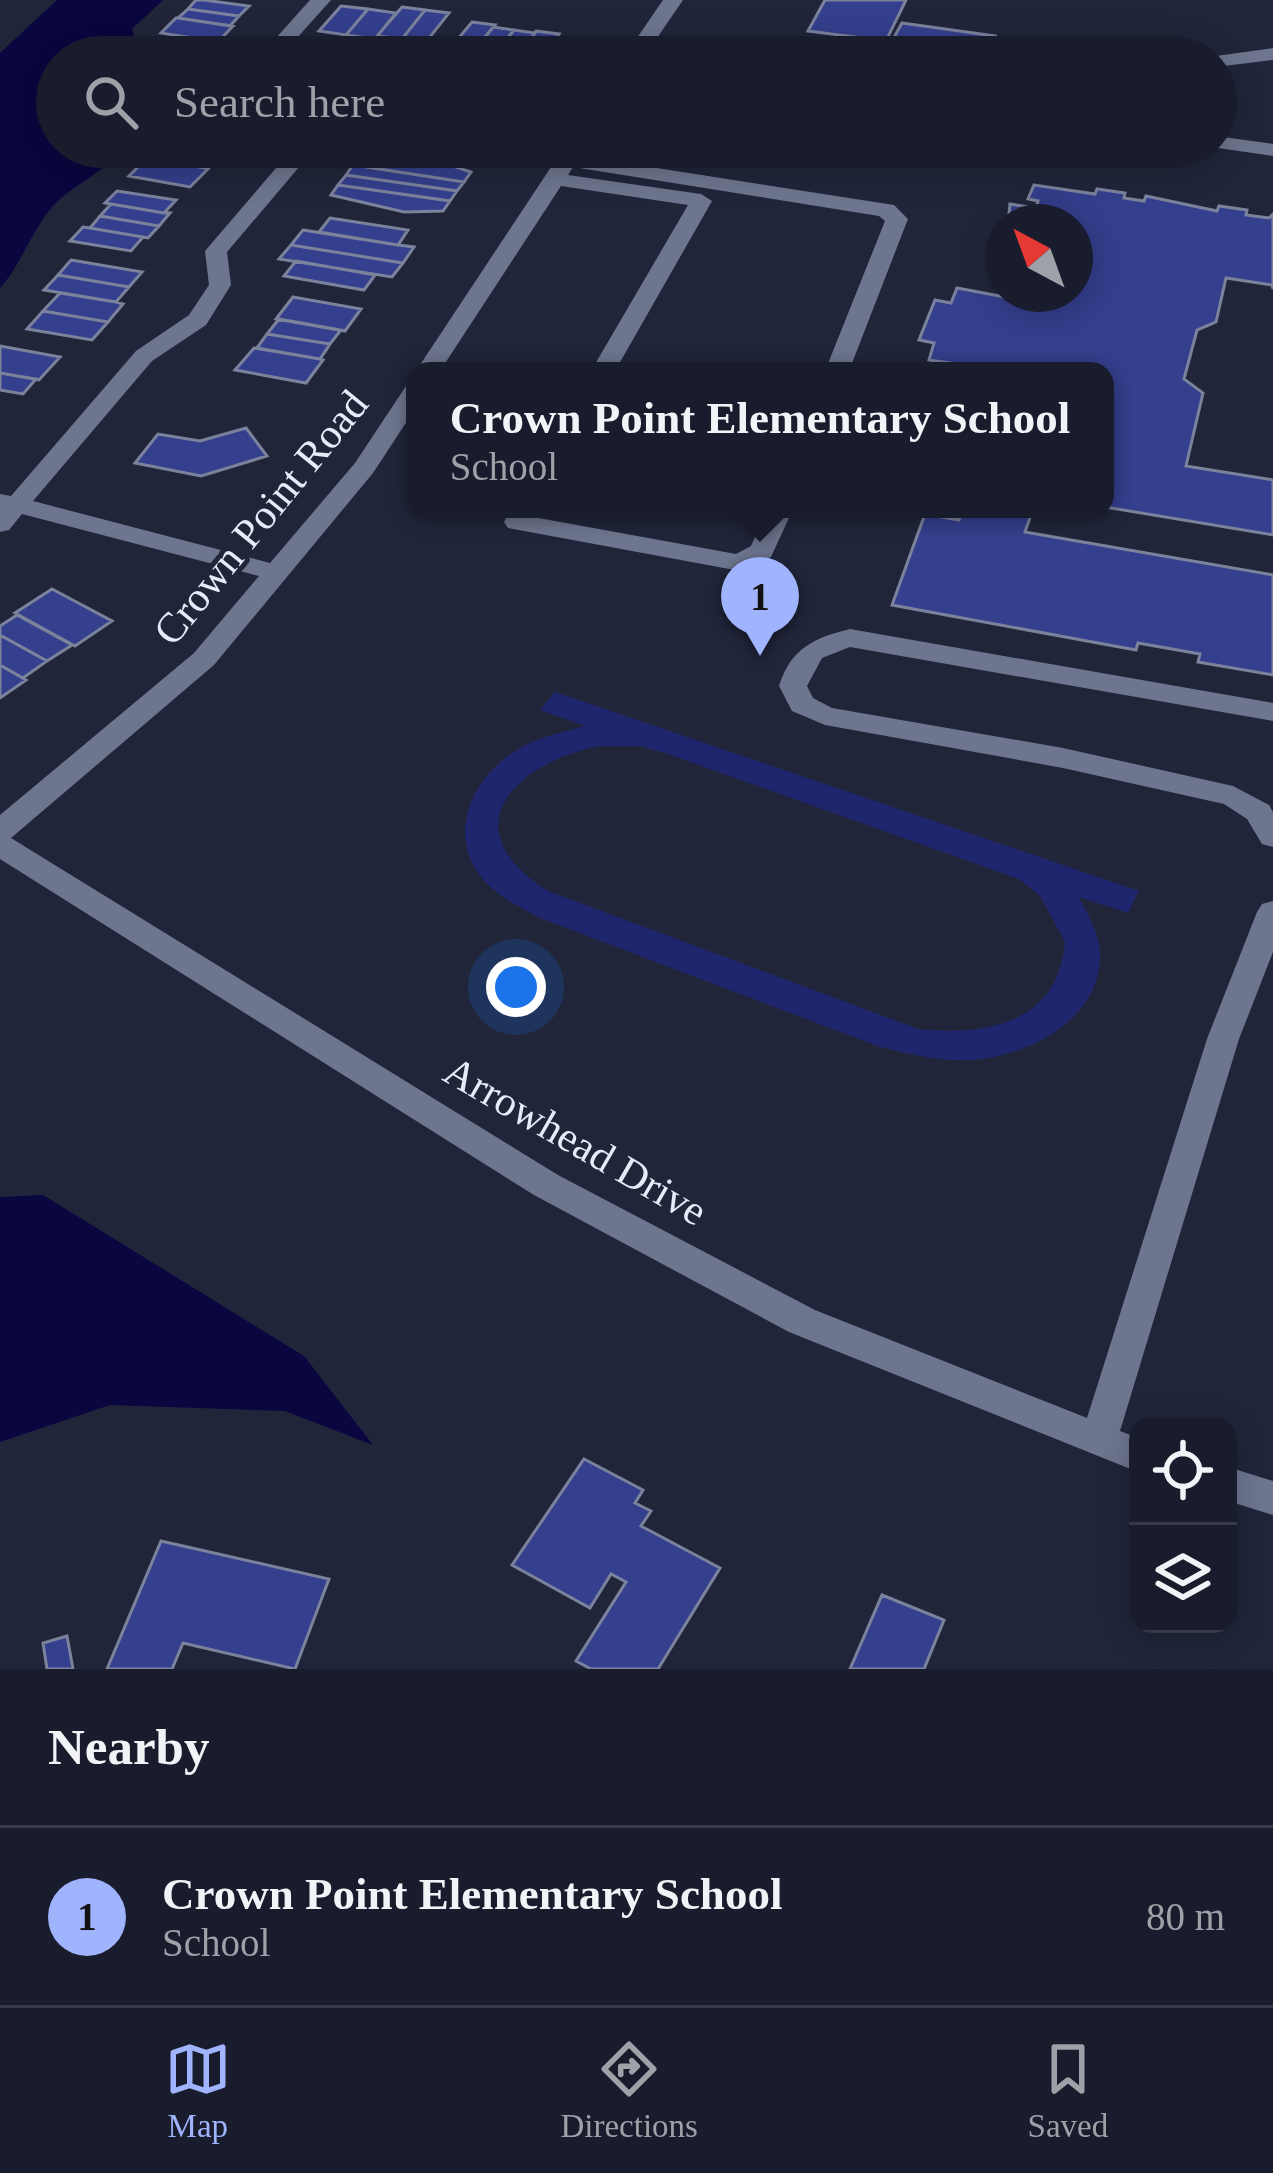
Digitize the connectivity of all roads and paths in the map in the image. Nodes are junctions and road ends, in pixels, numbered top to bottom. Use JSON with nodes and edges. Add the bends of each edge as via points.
{"nodes":[{"id":1,"x":321,"y":0,"type":"edge"},
{"id":2,"x":673,"y":0,"type":"edge"},
{"id":3,"x":288,"y":36,"type":"edge"},
{"id":4,"x":648,"y":36,"type":"edge"},
{"id":5,"x":1273,"y":54,"type":"edge"},
{"id":6,"x":1237,"y":59,"type":"edge"},
{"id":7,"x":1237,"y":145,"type":"edge"},
{"id":8,"x":1273,"y":150,"type":"edge"},
{"id":9,"x":287,"y":168,"type":"edge"},
{"id":10,"x":562,"y":168,"type":"edge"},
{"id":11,"x":594,"y":168,"type":"edge"},
{"id":12,"x":706,"y":192,"type":"junction"},
{"id":13,"x":434,"y":362,"type":"edge"},
{"id":14,"x":609,"y":362,"type":"edge"},
{"id":15,"x":841,"y":362,"type":"edge"},
{"id":16,"x":406,"y":405,"type":"edge"},
{"id":17,"x":6,"y":510,"type":"edge"},
{"id":18,"x":519,"y":518,"type":"edge"},
{"id":19,"x":776,"y":518,"type":"edge"},
{"id":20,"x":279,"y":574,"type":"junction"},
{"id":21,"x":1273,"y":712,"type":"edge"},
{"id":22,"x":0,"y":831,"type":"edge"},
{"id":23,"x":1273,"y":837,"type":"edge"},
{"id":24,"x":0,"y":845,"type":"edge"},
{"id":25,"x":1273,"y":912,"type":"edge"},
{"id":26,"x":1099,"y":1438,"type":"junction"},
{"id":27,"x":1129,"y":1450,"type":"edge"},
{"id":28,"x":1237,"y":1487,"type":"edge"},
{"id":29,"x":1273,"y":1498,"type":"edge"}],
"edges":[{"from":1,"to":3,"type":"street"},
{"from":2,"to":4,"type":"street"},
{"from":5,"to":6,"type":"street"},
{"from":7,"to":8,"type":"street"},
{"from":9,"to":17,"type":"street","via":[[216,251],[220,285],[198,320],[144,356]]},
{"from":10,"to":13,"type":"street"},
{"from":11,"to":12,"type":"street"},
{"from":12,"to":14,"type":"street"},
{"from":12,"to":15,"type":"street","via":[[886,210],[897,219]]},
{"from":16,"to":20,"type":"street","name":"Crown Point Road"},
{"from":17,"to":20,"type":"street"},
{"from":18,"to":19,"type":"street","via":[[740,563],[763,551]]},
{"from":20,"to":22,"type":"street","name":"Crown Point Road","via":[[184,678]]},
{"from":21,"to":23,"type":"street","via":[[850,638],[820,644],[799,662],[793,686],[802,704],[825,716],[1233,796],[1258,812]]},
{"from":24,"to":26,"type":"street","name":"Arrowhead Drive","via":[[546,1185],[802,1321]]},
{"from":25,"to":26,"type":"street","via":[[1223,1039]]},
{"from":26,"to":27,"type":"street","name":"Arrowhead Drive"},
{"from":28,"to":29,"type":"street"}]}
